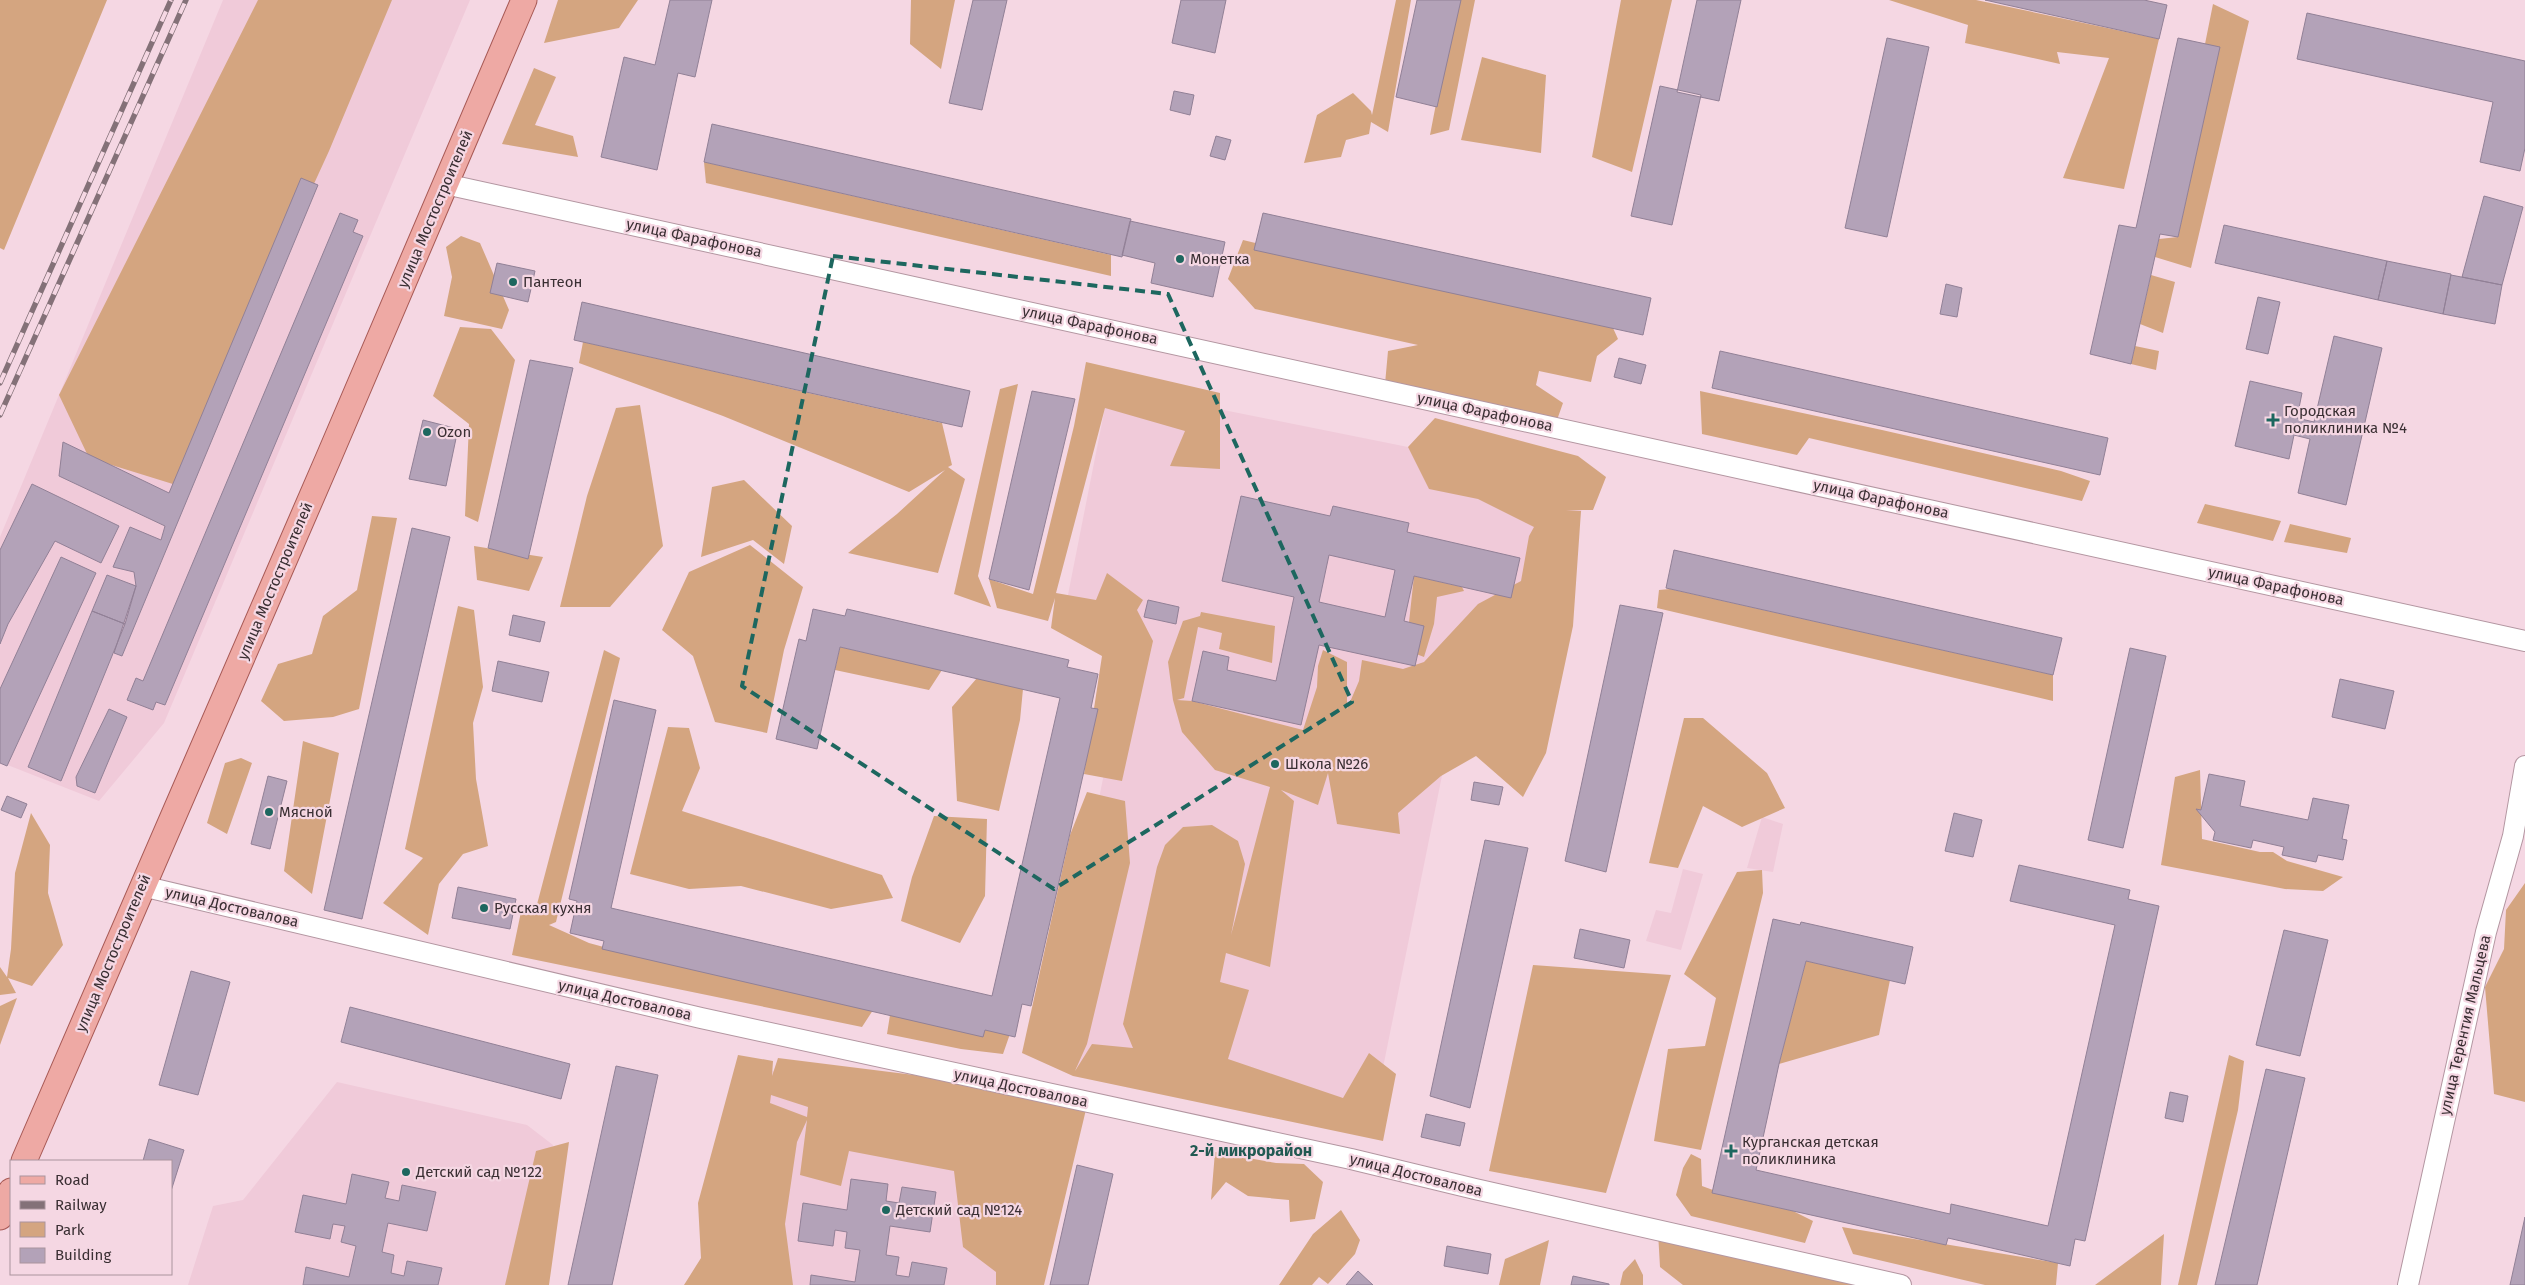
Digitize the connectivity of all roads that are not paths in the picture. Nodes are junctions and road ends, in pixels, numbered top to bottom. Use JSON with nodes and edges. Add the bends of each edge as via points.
{"nodes":[{"id":1,"x":524,"y":0,"type":"edge"},
{"id":2,"x":445,"y":184,"type":"junction"},
{"id":3,"x":2525,"y":641,"type":"edge"},
{"id":4,"x":2525,"y":766,"type":"edge"},
{"id":5,"x":142,"y":886,"type":"junction"},
{"id":6,"x":24,"y":1160,"type":"edge"},
{"id":7,"x":10,"y":1193,"type":"edge"},
{"id":8,"x":0,"y":1217,"type":"edge"},
{"id":9,"x":1901,"y":1285,"type":"edge"},
{"id":10,"x":2408,"y":1285,"type":"edge"}],
"edges":[{"from":1,"to":2,"type":"main road","name":"улица Мостостроителей"},
{"from":2,"to":3,"type":"street","name":"улица Фарафонова"},
{"from":2,"to":5,"type":"main road","name":"улица Мостостроителей"},
{"from":4,"to":10,"type":"street","name":"улица Терентия Мальцева","via":[[2513,836],[2486,932]]},
{"from":5,"to":6,"type":"main road","name":"улица Мостостроителей"},
{"from":5,"to":9,"type":"street","name":"улица Достовалова","via":[[701,1018],[1351,1159],[1475,1190]]},
{"from":7,"to":8,"type":"main road"}]}
